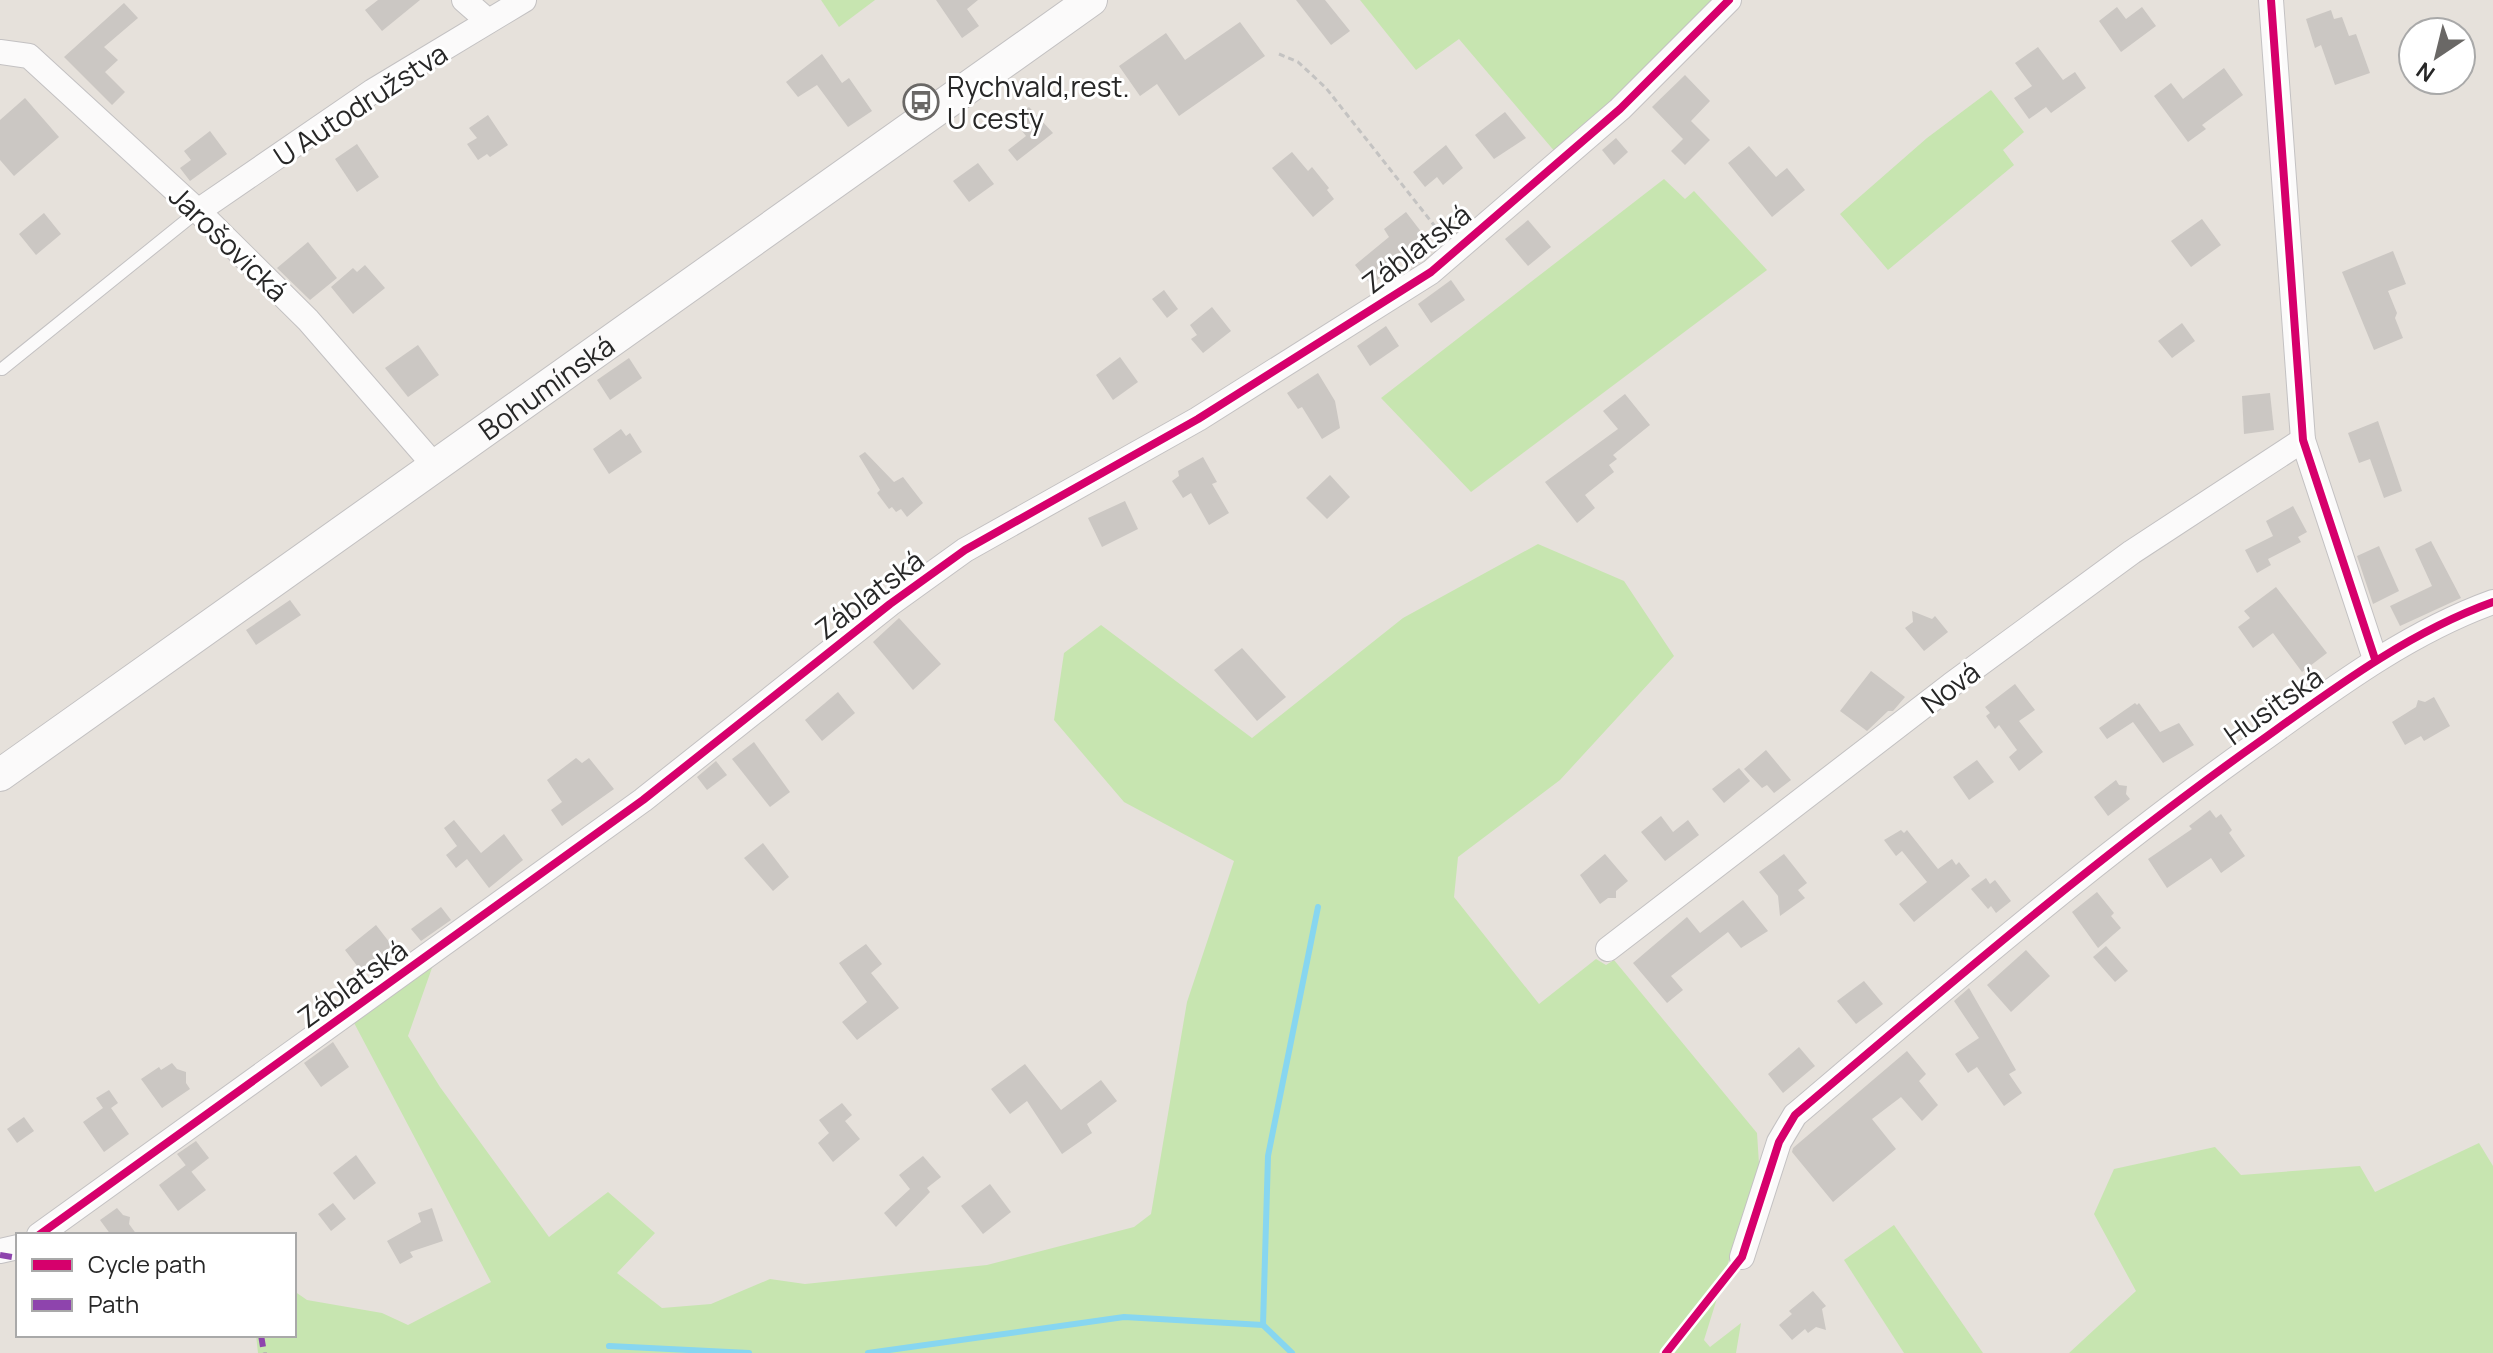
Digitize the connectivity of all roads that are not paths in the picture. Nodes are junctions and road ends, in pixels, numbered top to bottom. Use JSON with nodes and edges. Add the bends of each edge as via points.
{"nodes":[{"id":1,"x":464,"y":0,"type":"edge"},
{"id":2,"x":524,"y":0,"type":"edge"},
{"id":3,"x":1091,"y":0,"type":"edge"},
{"id":4,"x":1729,"y":0,"type":"edge"},
{"id":5,"x":2271,"y":0,"type":"edge"},
{"id":6,"x":488,"y":21,"type":"junction"},
{"id":7,"x":0,"y":52,"type":"edge"},
{"id":8,"x":198,"y":211,"type":"junction"},
{"id":9,"x":2,"y":369,"type":"edge"},
{"id":10,"x":2303,"y":440,"type":"junction"},
{"id":11,"x":434,"y":465,"type":"junction"},
{"id":12,"x":2493,"y":602,"type":"edge"},
{"id":13,"x":2375,"y":659,"type":"junction"},
{"id":14,"x":0,"y":775,"type":"edge"},
{"id":15,"x":1608,"y":949,"type":"dead end"},
{"id":16,"x":42,"y":1233,"type":"edge"},
{"id":17,"x":1742,"y":1257,"type":"dead end"}],
"edges":[{"from":1,"to":6,"type":"street"},
{"from":2,"to":6,"type":"street","name":"U Autodružstva"},
{"from":3,"to":11,"type":"main road","name":"Bohumínská"},
{"from":4,"to":16,"type":"street","name":"Záblatská","via":[[1620,109],[1431,272],[1198,419],[965,550],[643,800]]},
{"from":5,"to":10,"type":"street"},
{"from":6,"to":8,"type":"street","name":"U Autodružstva","via":[[373,91]]},
{"from":7,"to":8,"type":"street","name":"Jarošovická","via":[[29,56]]},
{"from":8,"to":9,"type":"lane"},
{"from":8,"to":11,"type":"street","name":"Jarošovická","via":[[308,320]]},
{"from":10,"to":13,"type":"street"},
{"from":10,"to":15,"type":"street","name":"Nová","via":[[2132,552]]},
{"from":11,"to":14,"type":"main road","name":"Bohumínská"},
{"from":12,"to":13,"type":"street","name":"Husitská"},
{"from":13,"to":17,"type":"street","name":"Husitská","via":[[2190,791],[1996,944],[1795,1115],[1779,1142]]}]}
